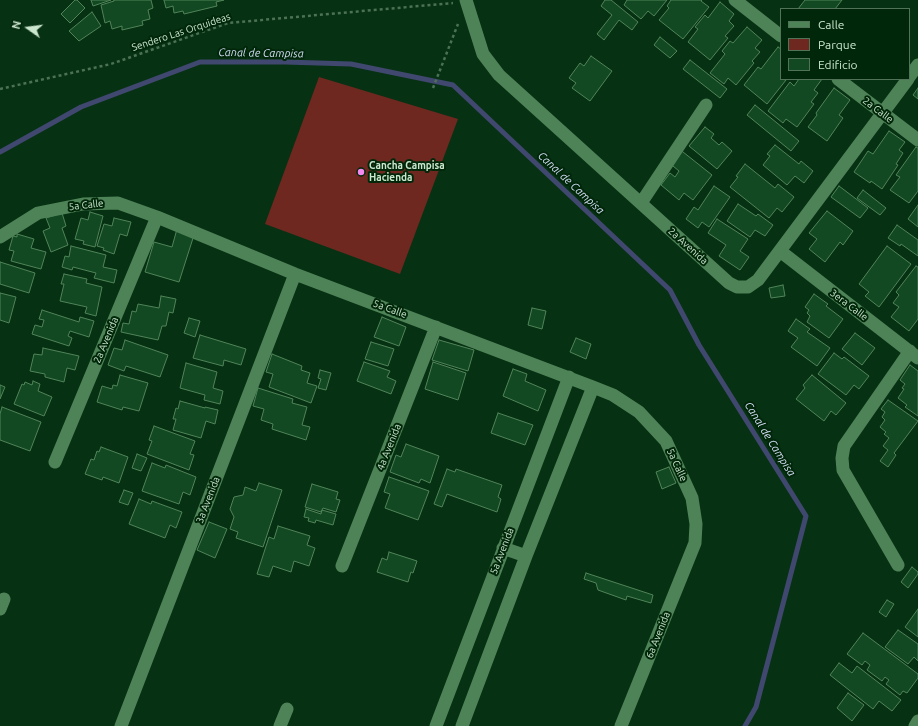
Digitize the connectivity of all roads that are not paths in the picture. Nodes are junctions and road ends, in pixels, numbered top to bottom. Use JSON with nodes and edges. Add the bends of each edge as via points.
{"nodes":[{"id":1,"x":734,"y":0,"type":"edge"},
{"id":2,"x":466,"y":1,"type":"edge"},
{"id":3,"x":780,"y":35,"type":"edge"},
{"id":4,"x":918,"y":65,"type":"edge"},
{"id":5,"x":910,"y":75,"type":"edge"},
{"id":6,"x":839,"y":80,"type":"edge"},
{"id":7,"x":907,"y":80,"type":"edge"},
{"id":8,"x":706,"y":105,"type":"dead end"},
{"id":9,"x":882,"y":113,"type":"junction"},
{"id":10,"x":918,"y":140,"type":"edge"},
{"id":11,"x":641,"y":203,"type":"junction"},
{"id":12,"x":157,"y":217,"type":"junction"},
{"id":13,"x":0,"y":238,"type":"edge"},
{"id":14,"x":780,"y":252,"type":"junction"},
{"id":15,"x":295,"y":274,"type":"junction"},
{"id":16,"x":436,"y":327,"type":"junction"},
{"id":17,"x":914,"y":354,"type":"edge"},
{"id":18,"x":568,"y":377,"type":"junction"},
{"id":19,"x":593,"y":387,"type":"junction"},
{"id":20,"x":55,"y":462,"type":"dead end"},
{"id":21,"x":695,"y":543,"type":"joint"},
{"id":22,"x":503,"y":548,"type":"junction"},
{"id":23,"x":526,"y":556,"type":"junction"},
{"id":24,"x":898,"y":565,"type":"dead end"},
{"id":25,"x":342,"y":566,"type":"dead end"},
{"id":26,"x":287,"y":709,"type":"dead end"},
{"id":27,"x":918,"y":721,"type":"edge"},
{"id":28,"x":121,"y":726,"type":"edge"},
{"id":29,"x":280,"y":726,"type":"edge"},
{"id":30,"x":436,"y":726,"type":"edge"},
{"id":31,"x":462,"y":726,"type":"edge"},
{"id":32,"x":621,"y":726,"type":"edge"},
{"id":33,"x":914,"y":726,"type":"edge"}],
"edges":[{"from":1,"to":3,"type":"street"},
{"from":2,"to":11,"type":"street","name":"2a Avenida","via":[[483,54],[499,75]]},
{"from":4,"to":5,"type":"street","name":"2a Avenida"},
{"from":6,"to":9,"type":"street","name":"2a Calle"},
{"from":7,"to":9,"type":"street","name":"2a Avenida"},
{"from":8,"to":11,"type":"street"},
{"from":9,"to":10,"type":"street","name":"2a Calle"},
{"from":9,"to":14,"type":"street","name":"2a Avenida"},
{"from":11,"to":14,"type":"street","name":"2a Avenida","via":[[729,283],[737,287],[748,287],[758,280]]},
{"from":12,"to":13,"type":"street","name":"5a Calle","via":[[118,203],[83,204],[38,213]]},
{"from":12,"to":15,"type":"street","name":"5a Calle"},
{"from":12,"to":20,"type":"street","name":"2a Avenida"},
{"from":14,"to":17,"type":"street","name":"3era Calle"},
{"from":15,"to":16,"type":"street","name":"5a Calle"},
{"from":15,"to":28,"type":"street","name":"3a Avenida"},
{"from":16,"to":18,"type":"street","name":"5a Calle"},
{"from":16,"to":25,"type":"street","name":"4a Avenida"},
{"from":17,"to":24,"type":"street","via":[[844,446],[842,458],[843,470]]},
{"from":18,"to":19,"type":"street","name":"5a Calle"},
{"from":18,"to":22,"type":"street","name":"5a Avenida"},
{"from":19,"to":21,"type":"street","name":"5a Calle","via":[[613,395],[639,412],[666,441],[692,498],[696,524]]},
{"from":19,"to":23,"type":"street"},
{"from":21,"to":32,"type":"street","name":"6a Avenida"},
{"from":22,"to":23,"type":"street"},
{"from":22,"to":30,"type":"street","name":"5a Avenida"},
{"from":23,"to":31,"type":"street"},
{"from":26,"to":29,"type":"street"},
{"from":27,"to":33,"type":"street"}]}
